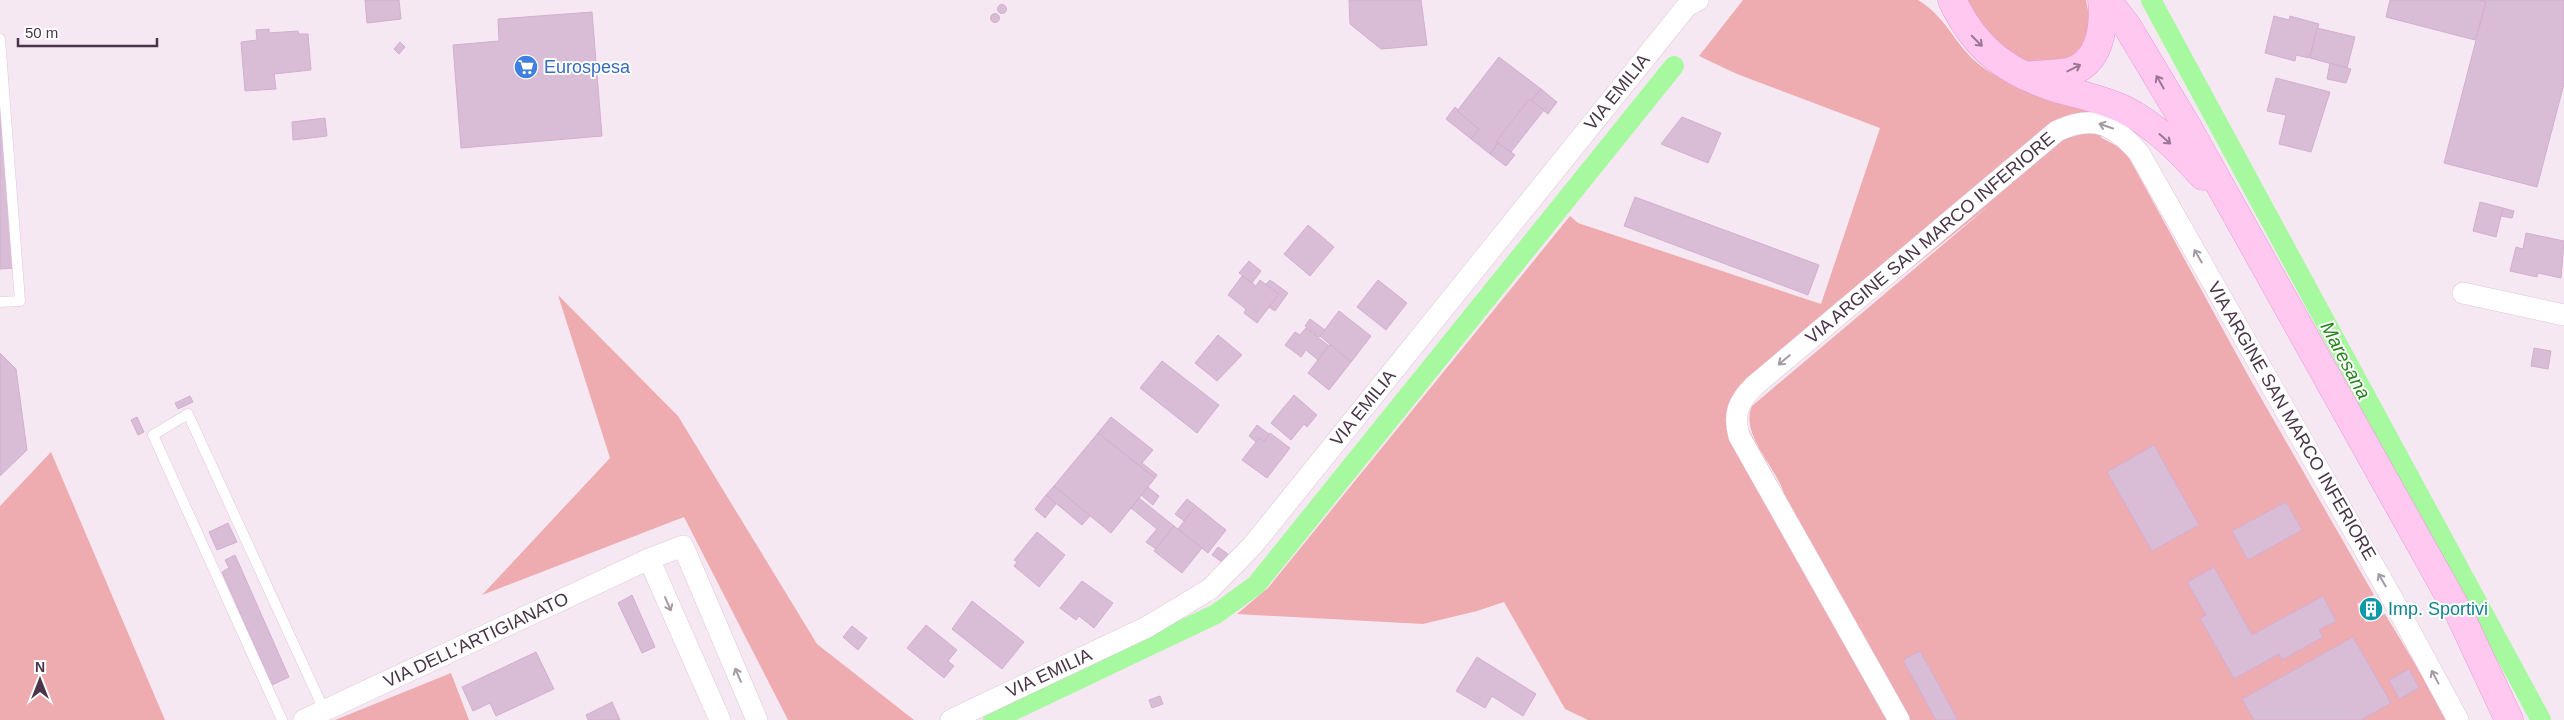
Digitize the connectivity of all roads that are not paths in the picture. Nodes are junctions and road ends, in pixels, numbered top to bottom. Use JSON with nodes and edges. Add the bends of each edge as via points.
{"nodes":[{"id":1,"x":1698,"y":0,"type":"edge"},
{"id":2,"x":1952,"y":0,"type":"edge"},
{"id":3,"x":2102,"y":0,"type":"edge"},
{"id":4,"x":2107,"y":0,"type":"edge"},
{"id":5,"x":0,"y":39,"type":"edge"},
{"id":6,"x":2026,"y":76,"type":"junction"},
{"id":7,"x":2226,"y":201,"type":"junction"},
{"id":8,"x":2463,"y":293,"type":"dead end"},
{"id":9,"x":0,"y":302,"type":"edge"},
{"id":10,"x":2564,"y":315,"type":"edge"},
{"id":11,"x":649,"y":559,"type":"junction"},
{"id":12,"x":2471,"y":638,"type":"junction"},
{"id":13,"x":324,"y":710,"type":"junction"},
{"id":14,"x":282,"y":720,"type":"edge"},
{"id":15,"x":304,"y":720,"type":"edge"},
{"id":16,"x":720,"y":720,"type":"edge"},
{"id":17,"x":756,"y":720,"type":"edge"},
{"id":18,"x":951,"y":720,"type":"edge"},
{"id":19,"x":1899,"y":720,"type":"edge"},
{"id":20,"x":2458,"y":720,"type":"edge"},
{"id":21,"x":2489,"y":720,"type":"edge"},
{"id":22,"x":2509,"y":720,"type":"edge"}],
"edges":[{"from":1,"to":18,"type":"street","name":"VIA EMILIA","via":[[1687,6],[1253,545],[1210,589],[1147,626]]},
{"from":2,"to":6,"type":"street","one_way":true,"via":[[1973,38],[2007,66]]},
{"from":6,"to":3,"type":"street","one_way":true,"via":[[2070,72],[2094,53],[2103,27]]},
{"from":7,"to":4,"type":"street","one_way":true,"via":[[2151,65]]},
{"from":5,"to":9,"type":"lane","via":[[20,301]]},
{"from":6,"to":7,"type":"street","one_way":true,"via":[[2124,109],[2151,126],[2179,151]]},
{"from":7,"to":12,"type":"street"},
{"from":8,"to":10,"type":"street"},
{"from":11,"to":13,"type":"street","name":"VIA DELL'ARTIGIANATO"},
{"from":11,"to":16,"type":"street","one_way":true},
{"from":17,"to":11,"type":"street","name":"VIA DELL'ARTIGIANATO","one_way":true,"via":[[683,546]]},
{"from":12,"to":21,"type":"street"},
{"from":12,"to":22,"type":"street"},
{"from":13,"to":14,"type":"lane","via":[[188,414],[153,435]]},
{"from":13,"to":15,"type":"street","name":"VIA DELL'ARTIGIANATO"},
{"from":20,"to":19,"type":"street","name":"VIA ARGINE SAN MARCO INFERIORE","one_way":true,"via":[[2139,153],[2125,136],[2108,125],[2088,122],[2057,131],[1754,386],[1737,409],[1739,436]]}]}
